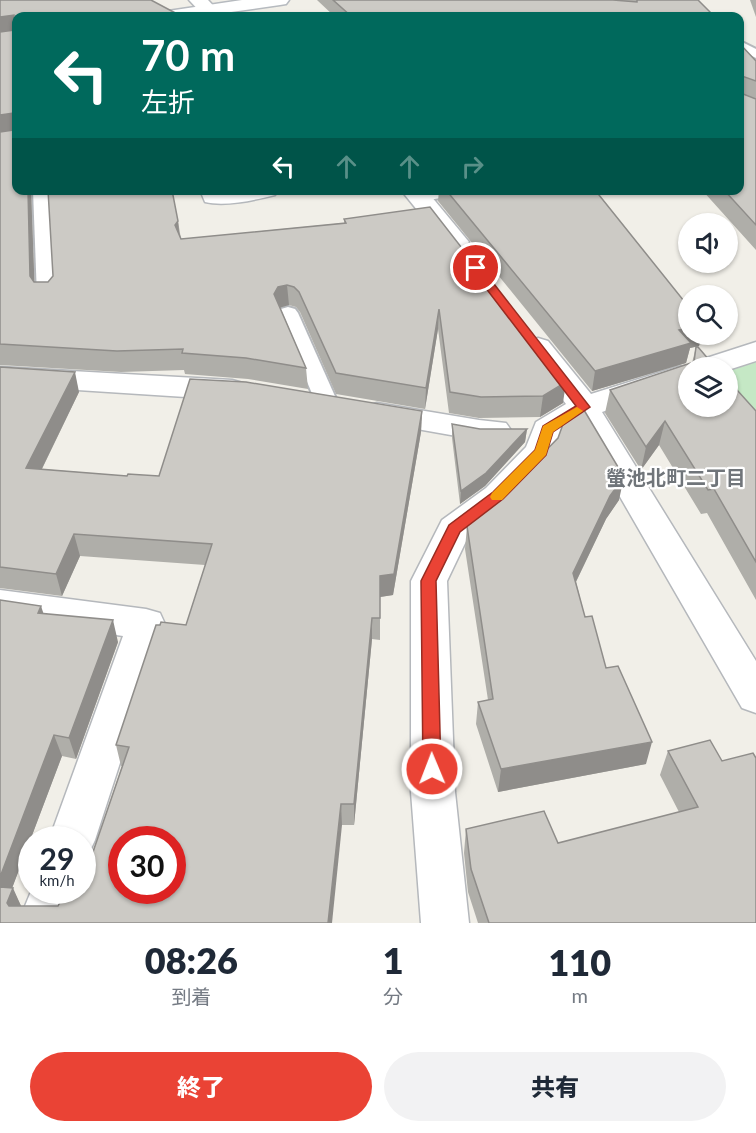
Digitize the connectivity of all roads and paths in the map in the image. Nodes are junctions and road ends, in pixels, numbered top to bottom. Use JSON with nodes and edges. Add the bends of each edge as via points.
{"nodes":[{"id":1,"x":280,"y":0,"type":"edge"},
{"id":2,"x":206,"y":9,"type":"edge"},
{"id":3,"x":190,"y":12,"type":"edge"},
{"id":4,"x":41,"y":195,"type":"edge"},
{"id":5,"x":213,"y":195,"type":"edge"},
{"id":6,"x":229,"y":195,"type":"edge"},
{"id":7,"x":445,"y":195,"type":"edge"},
{"id":8,"x":417,"y":206,"type":"edge"},
{"id":9,"x":471,"y":261,"type":"edge"},
{"id":10,"x":46,"y":296,"type":"edge"},
{"id":11,"x":288,"y":312,"type":"dead end"},
{"id":12,"x":520,"y":325,"type":"edge"},
{"id":13,"x":756,"y":351,"type":"edge"},
{"id":14,"x":738,"y":357,"type":"edge"},
{"id":15,"x":0,"y":376,"type":"edge"},
{"id":16,"x":678,"y":376,"type":"edge"},
{"id":17,"x":259,"y":393,"type":"edge"},
{"id":18,"x":293,"y":398,"type":"edge"},
{"id":19,"x":327,"y":404,"type":"junction"},
{"id":20,"x":584,"y":407,"type":"junction"},
{"id":21,"x":547,"y":429,"type":"junction"},
{"id":22,"x":0,"y":604,"type":"edge"},
{"id":23,"x":756,"y":696,"type":"edge"},
{"id":24,"x":77,"y":826,"type":"edge"},
{"id":25,"x":49,"y":904,"type":"edge"},
{"id":26,"x":42,"y":923,"type":"edge"},
{"id":27,"x":445,"y":923,"type":"edge"}],
"edges":[{"from":1,"to":2,"type":"street"},
{"from":2,"to":3,"type":"street"},
{"from":4,"to":10,"type":"lane"},
{"from":5,"to":6,"type":"street"},
{"from":7,"to":8,"type":"lane"},
{"from":8,"to":9,"type":"street"},
{"from":11,"to":19,"type":"lane"},
{"from":12,"to":20,"type":"street"},
{"from":13,"to":14,"type":"street"},
{"from":15,"to":17,"type":"street"},
{"from":16,"to":20,"type":"street"},
{"from":18,"to":19,"type":"street"},
{"from":19,"to":21,"type":"street","via":[[479,430]]},
{"from":20,"to":21,"type":"street"},
{"from":20,"to":23,"type":"street"},
{"from":21,"to":27,"type":"street","via":[[542,451],[498,496],[454,529],[429,581],[433,792]]},
{"from":22,"to":24,"type":"street","via":[[146,624]]},
{"from":25,"to":26,"type":"street"}]}
